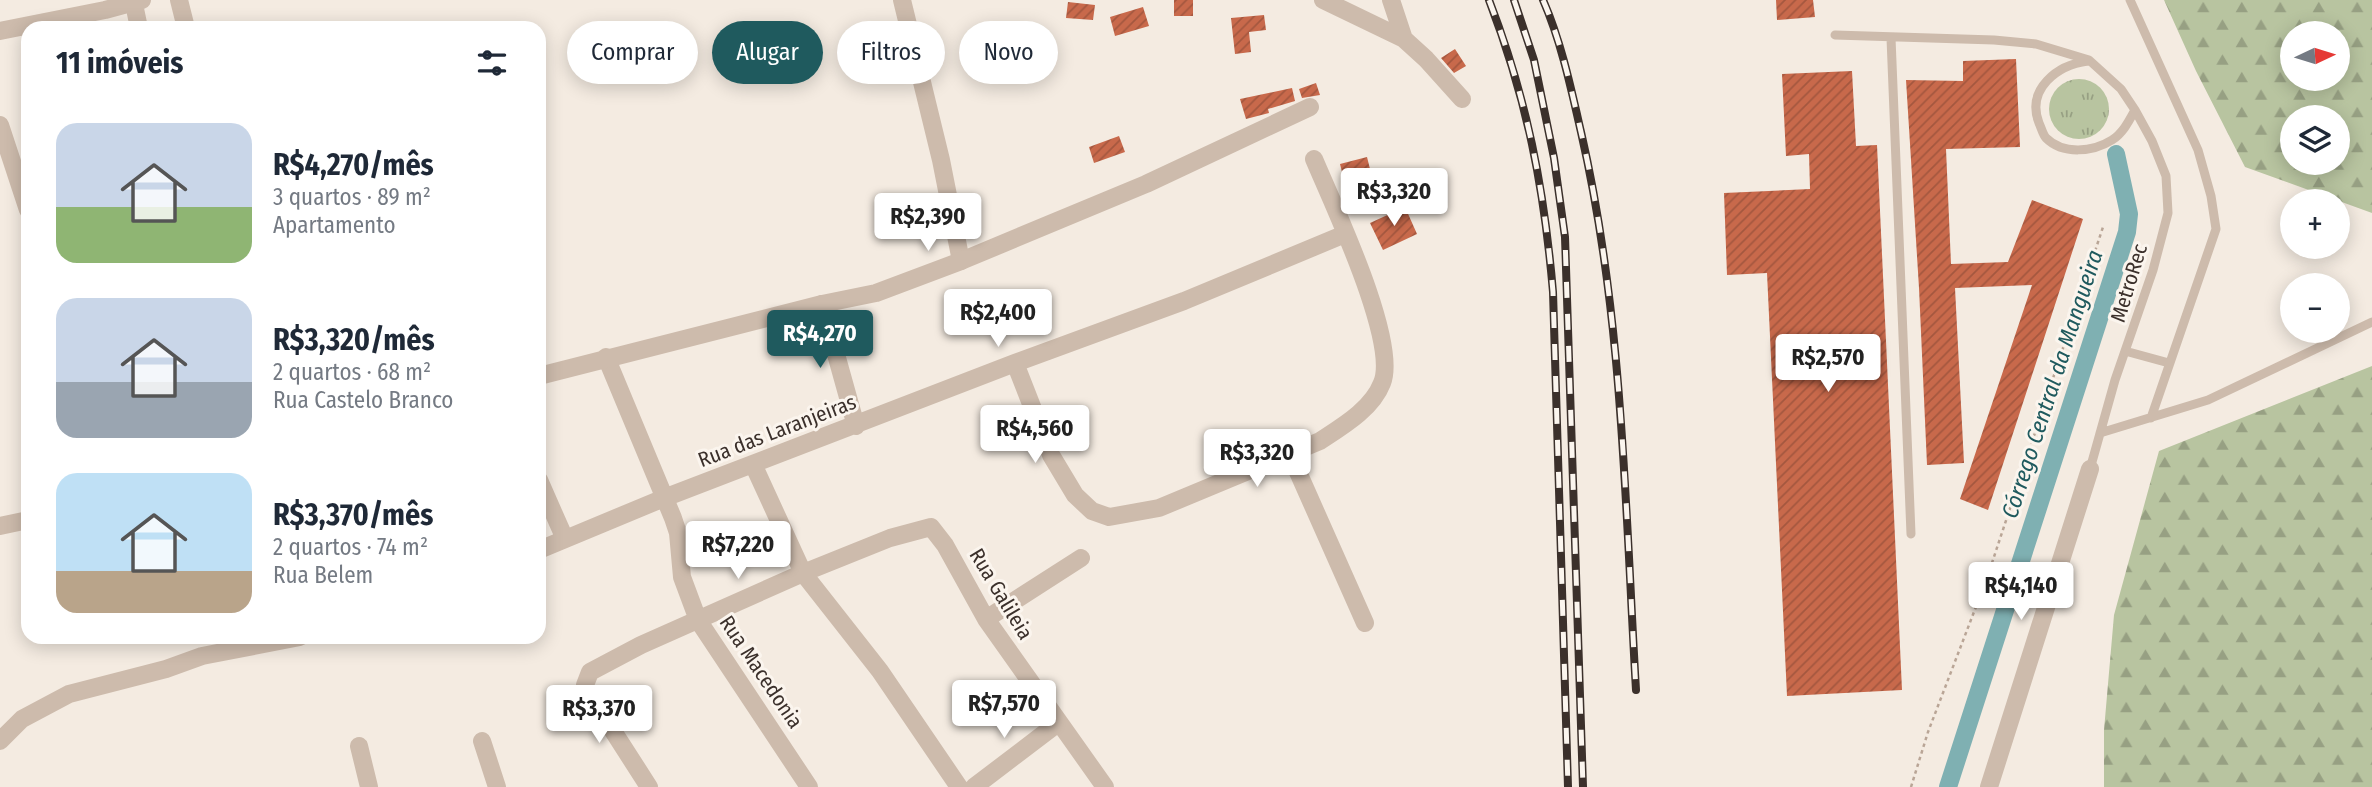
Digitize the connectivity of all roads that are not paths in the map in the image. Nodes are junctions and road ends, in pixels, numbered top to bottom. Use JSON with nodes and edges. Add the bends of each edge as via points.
{"nodes":[{"id":1,"x":179,"y":0,"type":"edge"},
{"id":2,"x":902,"y":0,"type":"edge"},
{"id":3,"x":1322,"y":0,"type":"edge"},
{"id":4,"x":1391,"y":0,"type":"edge"},
{"id":5,"x":2130,"y":0,"type":"edge"},
{"id":6,"x":138,"y":2,"type":"edge"},
{"id":7,"x":57,"y":21,"type":"edge"},
{"id":8,"x":139,"y":21,"type":"edge"},
{"id":9,"x":184,"y":21,"type":"edge"},
{"id":10,"x":21,"y":29,"type":"edge"},
{"id":11,"x":0,"y":31,"type":"edge"},
{"id":12,"x":1835,"y":35,"type":"dead end"},
{"id":13,"x":1891,"y":38,"type":"junction"},
{"id":14,"x":1404,"y":39,"type":"junction"},
{"id":15,"x":2089,"y":60,"type":"junction"},
{"id":16,"x":1462,"y":99,"type":"dead end"},
{"id":17,"x":1310,"y":107,"type":"dead end"},
{"id":18,"x":2135,"y":110,"type":"junction"},
{"id":19,"x":0,"y":125,"type":"edge"},
{"id":20,"x":1314,"y":159,"type":"dead end"},
{"id":21,"x":21,"y":189,"type":"edge"},
{"id":22,"x":1345,"y":234,"type":"junction"},
{"id":23,"x":961,"y":261,"type":"junction"},
{"id":24,"x":822,"y":304,"type":"junction"},
{"id":25,"x":2372,"y":323,"type":"edge"},
{"id":26,"x":2125,"y":351,"type":"junction"},
{"id":27,"x":606,"y":358,"type":"junction"},
{"id":28,"x":1015,"y":363,"type":"junction"},
{"id":29,"x":2169,"y":363,"type":"junction"},
{"id":30,"x":546,"y":374,"type":"edge"},
{"id":31,"x":2151,"y":418,"type":"junction"},
{"id":32,"x":856,"y":426,"type":"junction"},
{"id":33,"x":2100,"y":433,"type":"junction"},
{"id":34,"x":1290,"y":454,"type":"junction"},
{"id":35,"x":753,"y":464,"type":"junction"},
{"id":36,"x":2090,"y":469,"type":"joint"},
{"id":37,"x":546,"y":496,"type":"edge"},
{"id":38,"x":664,"y":498,"type":"junction"},
{"id":39,"x":21,"y":522,"type":"edge"},
{"id":40,"x":0,"y":526,"type":"edge"},
{"id":41,"x":1911,"y":534,"type":"dead end"},
{"id":42,"x":565,"y":539,"type":"junction"},
{"id":43,"x":546,"y":547,"type":"edge"},
{"id":44,"x":1081,"y":558,"type":"dead end"},
{"id":45,"x":803,"y":573,"type":"junction"},
{"id":46,"x":986,"y":619,"type":"junction"},
{"id":47,"x":698,"y":620,"type":"junction"},
{"id":48,"x":1365,"y":622,"type":"dead end"},
{"id":49,"x":262,"y":644,"type":"edge"},
{"id":50,"x":1058,"y":723,"type":"junction"},
{"id":51,"x":0,"y":741,"type":"edge"},
{"id":52,"x":482,"y":741,"type":"dead end"},
{"id":53,"x":359,"y":746,"type":"dead end"},
{"id":54,"x":369,"y":787,"type":"edge"},
{"id":55,"x":497,"y":787,"type":"edge"},
{"id":56,"x":649,"y":787,"type":"edge"},
{"id":57,"x":809,"y":787,"type":"edge"},
{"id":58,"x":959,"y":787,"type":"edge"},
{"id":59,"x":974,"y":787,"type":"edge"},
{"id":60,"x":1105,"y":787,"type":"edge"},
{"id":61,"x":1989,"y":787,"type":"edge"}],
"edges":[{"from":1,"to":9,"type":"street"},
{"from":2,"to":23,"type":"street"},
{"from":3,"to":14,"type":"street"},
{"from":4,"to":14,"type":"street"},
{"from":5,"to":29,"type":"lane","via":[[2198,149],[2216,229]]},
{"from":6,"to":7,"type":"street"},
{"from":6,"to":8,"type":"street"},
{"from":10,"to":11,"type":"street"},
{"from":12,"to":13,"type":"lane","name":"MetroRec"},
{"from":13,"to":15,"type":"lane","name":"MetroRec","via":[[2036,44]]},
{"from":13,"to":41,"type":"lane"},
{"from":14,"to":16,"type":"street"},
{"from":15,"to":18,"type":"lane","name":"MetroRec","via":[[2121,89]]},
{"from":15,"to":18,"type":"lane","via":[[2054,72],[2040,91],[2036,114],[2045,137],[2067,149],[2089,149],[2112,140]]},
{"from":17,"to":23,"type":"street","via":[[1146,184]]},
{"from":18,"to":26,"type":"lane","name":"MetroRec","via":[[2166,176],[2168,213]]},
{"from":19,"to":21,"type":"street"},
{"from":20,"to":22,"type":"street"},
{"from":22,"to":28,"type":"street","name":"Rua das Laranjeiras","via":[[1184,301]]},
{"from":22,"to":34,"type":"street","via":[[1385,349],[1386,370],[1374,398],[1358,414]]},
{"from":23,"to":24,"type":"street","via":[[876,293]]},
{"from":24,"to":27,"type":"street"},
{"from":24,"to":32,"type":"street"},
{"from":25,"to":31,"type":"lane","via":[[2208,400]]},
{"from":26,"to":29,"type":"lane"},
{"from":26,"to":33,"type":"lane","name":"MetroRec"},
{"from":27,"to":30,"type":"street"},
{"from":27,"to":38,"type":"street","name":"Rua Macedonia"},
{"from":28,"to":32,"type":"street","name":"Rua das Laranjeiras"},
{"from":28,"to":34,"type":"street","via":[[1051,455],[1075,495],[1092,511],[1109,517],[1159,508]]},
{"from":29,"to":31,"type":"lane"},
{"from":31,"to":33,"type":"lane"},
{"from":32,"to":35,"type":"street","name":"Rua das Laranjeiras"},
{"from":33,"to":36,"type":"lane","name":"MetroRec"},
{"from":34,"to":48,"type":"street"},
{"from":35,"to":38,"type":"street","name":"Rua das Laranjeiras"},
{"from":35,"to":45,"type":"street"},
{"from":36,"to":61,"type":"street"},
{"from":37,"to":42,"type":"street"},
{"from":38,"to":42,"type":"street","name":"Rua das Laranjeiras"},
{"from":38,"to":47,"type":"street","name":"Rua Macedonia","via":[[678,533],[682,577]]},
{"from":39,"to":40,"type":"street"},
{"from":42,"to":43,"type":"street","name":"Rua das Laranjeiras"},
{"from":44,"to":46,"type":"street"},
{"from":45,"to":46,"type":"street","name":"Rua Galileia","via":[[890,538],[931,527]]},
{"from":45,"to":47,"type":"street"},
{"from":45,"to":58,"type":"street","via":[[880,671]]},
{"from":46,"to":50,"type":"street","name":"Rua Galileia"},
{"from":47,"to":56,"type":"street","via":[[601,665],[590,673],[585,685]]},
{"from":47,"to":57,"type":"street","name":"Rua Macedonia"},
{"from":49,"to":51,"type":"street","via":[[69,694],[22,719]]},
{"from":50,"to":59,"type":"street"},
{"from":50,"to":60,"type":"street","name":"Rua Galileia"},
{"from":52,"to":55,"type":"street"},
{"from":53,"to":54,"type":"street"}]}
